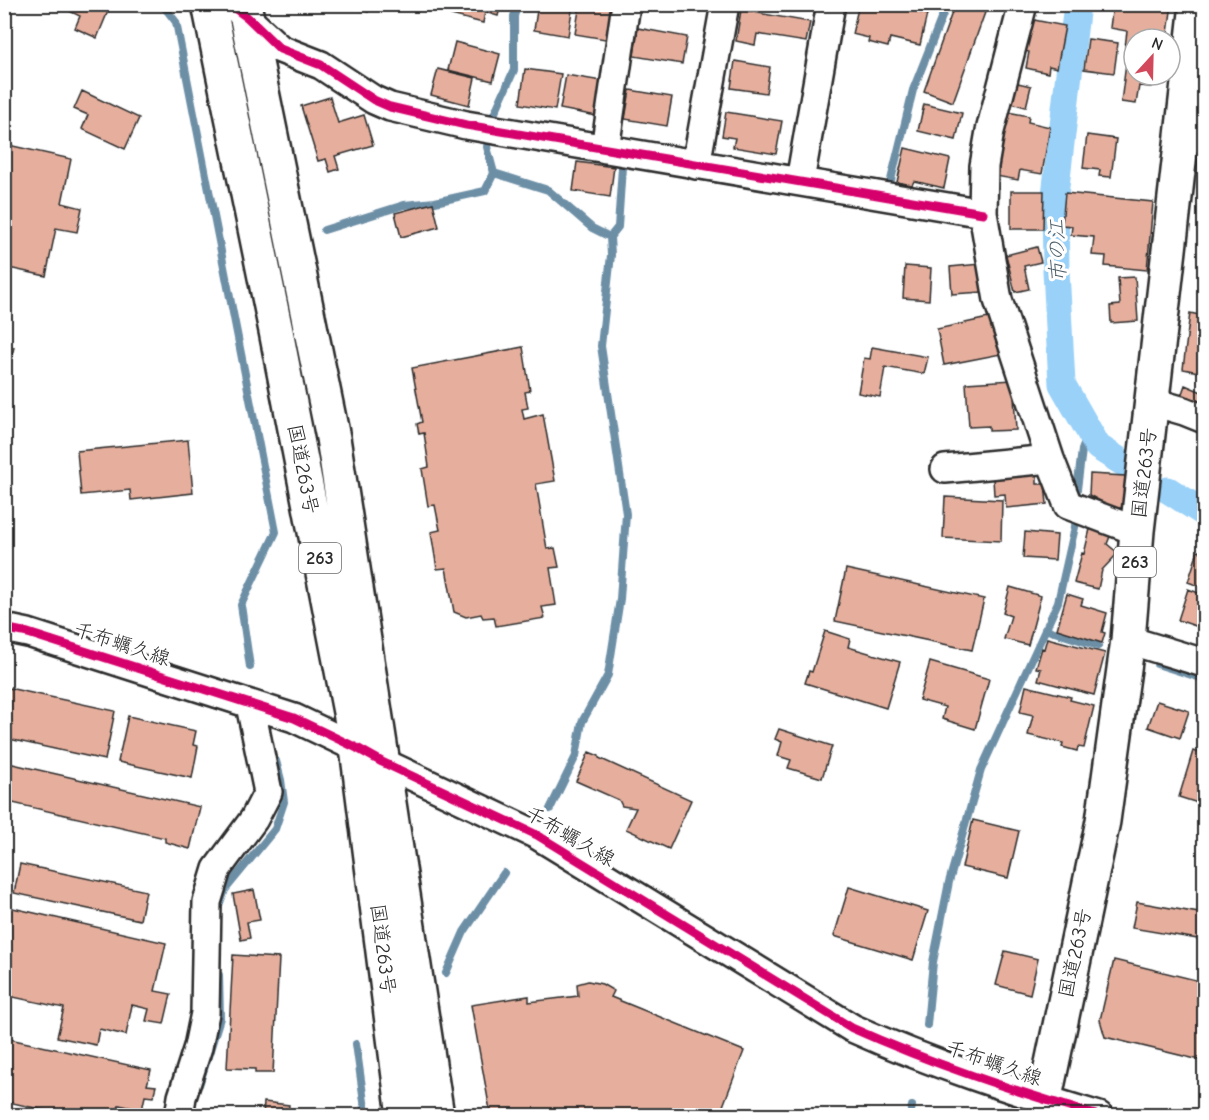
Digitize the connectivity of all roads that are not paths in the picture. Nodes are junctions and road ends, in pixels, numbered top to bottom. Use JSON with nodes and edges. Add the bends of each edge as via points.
{"nodes":[{"id":1,"x":209,"y":4,"type":"edge"},
{"id":2,"x":626,"y":4,"type":"edge"},
{"id":3,"x":725,"y":4,"type":"edge"},
{"id":4,"x":831,"y":4,"type":"edge"},
{"id":5,"x":1023,"y":4,"type":"edge"},
{"id":6,"x":1197,"y":4,"type":"edge"},
{"id":7,"x":240,"y":8,"type":"edge"},
{"id":8,"x":1194,"y":137,"type":"edge"},
{"id":9,"x":605,"y":149,"type":"junction"},
{"id":10,"x":696,"y":165,"type":"junction"},
{"id":11,"x":800,"y":181,"type":"junction"},
{"id":12,"x":983,"y":213,"type":"junction"},
{"id":13,"x":1153,"y":402,"type":"junction"},
{"id":14,"x":1204,"y":419,"type":"edge"},
{"id":15,"x":1050,"y":459,"type":"junction"},
{"id":16,"x":945,"y":470,"type":"dead end"},
{"id":17,"x":1137,"y":531,"type":"junction"},
{"id":18,"x":4,"y":628,"type":"edge"},
{"id":19,"x":1128,"y":640,"type":"junction"},
{"id":20,"x":1204,"y":663,"type":"edge"},
{"id":21,"x":250,"y":705,"type":"junction"},
{"id":22,"x":370,"y":755,"type":"junction"},
{"id":23,"x":1043,"y":1108,"type":"edge"},
{"id":24,"x":179,"y":1116,"type":"edge"},
{"id":25,"x":405,"y":1116,"type":"edge"},
{"id":26,"x":437,"y":1116,"type":"edge"},
{"id":27,"x":1099,"y":1116,"type":"edge"}],
"edges":[{"from":1,"to":22,"type":"highway","name":"国道263号","number":"263","via":[[276,331]]},
{"from":2,"to":9,"type":"street"},
{"from":3,"to":10,"type":"street"},
{"from":4,"to":11,"type":"street"},
{"from":5,"to":12,"type":"street","via":[[990,130]]},
{"from":6,"to":8,"type":"highway","name":"国道263号","number":"263"},
{"from":7,"to":9,"type":"street","via":[[280,49],[321,65],[390,107],[466,125]]},
{"from":7,"to":22,"type":"highway","name":"国道263号","number":"263","via":[[333,438]]},
{"from":8,"to":13,"type":"highway","name":"国道263号","number":"263"},
{"from":9,"to":10,"type":"street"},
{"from":10,"to":11,"type":"street"},
{"from":11,"to":12,"type":"street"},
{"from":12,"to":15,"type":"street","via":[[998,300]]},
{"from":13,"to":14,"type":"street"},
{"from":13,"to":17,"type":"highway","name":"国道263号","number":"263"},
{"from":15,"to":16,"type":"street"},
{"from":15,"to":17,"type":"street","via":[[1077,509]]},
{"from":17,"to":19,"type":"highway","name":"国道263号","number":"263"},
{"from":18,"to":21,"type":"street","name":"千布蠣久線"},
{"from":19,"to":20,"type":"street"},
{"from":19,"to":23,"type":"highway","name":"国道263号","number":"263","via":[[1102,821]]},
{"from":21,"to":22,"type":"street","name":"千布蠣久線","via":[[294,718]]},
{"from":21,"to":24,"type":"street","via":[[268,792],[254,819],[217,868],[207,902],[205,1013]]},
{"from":22,"to":23,"type":"street","name":"千布蠣久線","via":[[537,835],[852,1028]]},
{"from":22,"to":25,"type":"highway","name":"国道263号","number":"263"},
{"from":22,"to":26,"type":"highway","name":"国道263号","number":"263"},
{"from":23,"to":27,"type":"street","name":"千布蠣久線"}]}
